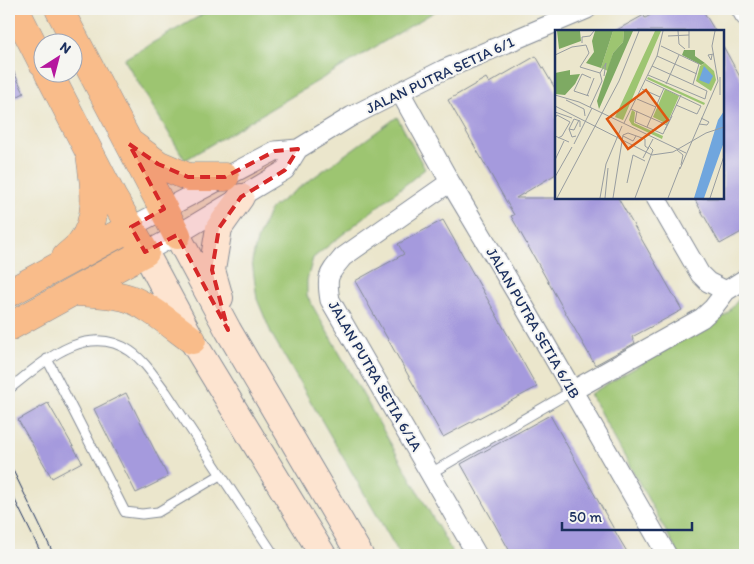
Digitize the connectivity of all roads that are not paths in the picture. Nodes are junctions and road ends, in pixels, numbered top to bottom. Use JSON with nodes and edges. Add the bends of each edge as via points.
{"nodes":[{"id":1,"x":15,"y":9,"type":"edge"},
{"id":2,"x":59,"y":9,"type":"edge"},
{"id":3,"x":587,"y":9,"type":"edge"},
{"id":4,"x":741,"y":9,"type":"edge"},
{"id":5,"x":745,"y":16,"type":"edge"},
{"id":6,"x":558,"y":27,"type":"edge"},
{"id":7,"x":32,"y":42,"type":"edge"},
{"id":8,"x":53,"y":82,"type":"edge"},
{"id":9,"x":400,"y":92,"type":"junction"},
{"id":10,"x":129,"y":144,"type":"junction"},
{"id":11,"x":298,"y":149,"type":"junction"},
{"id":12,"x":90,"y":154,"type":"junction"},
{"id":13,"x":450,"y":182,"type":"junction"},
{"id":14,"x":233,"y":187,"type":"junction"},
{"id":15,"x":657,"y":199,"type":"edge"},
{"id":16,"x":164,"y":210,"type":"junction"},
{"id":17,"x":131,"y":227,"type":"junction"},
{"id":18,"x":178,"y":236,"type":"junction"},
{"id":19,"x":145,"y":252,"type":"junction"},
{"id":20,"x":52,"y":270,"type":"junction"},
{"id":21,"x":745,"y":279,"type":"edge"},
{"id":22,"x":726,"y":290,"type":"junction"},
{"id":23,"x":74,"y":292,"type":"junction"},
{"id":24,"x":9,"y":293,"type":"edge"},
{"id":25,"x":9,"y":327,"type":"edge"},
{"id":26,"x":228,"y":330,"type":"junction"},
{"id":27,"x":192,"y":340,"type":"junction"},
{"id":28,"x":48,"y":359,"type":"junction"},
{"id":29,"x":9,"y":389,"type":"edge"},
{"id":30,"x":572,"y":391,"type":"junction"},
{"id":31,"x":431,"y":473,"type":"junction"},
{"id":32,"x":220,"y":476,"type":"junction"},
{"id":33,"x":274,"y":555,"type":"edge"},
{"id":34,"x":323,"y":555,"type":"edge"},
{"id":35,"x":360,"y":555,"type":"edge"},
{"id":36,"x":477,"y":555,"type":"edge"},
{"id":37,"x":666,"y":555,"type":"edge"}],
"edges":[{"from":1,"to":7,"type":"main road"},
{"from":2,"to":10,"type":"main road"},
{"from":3,"to":6,"type":"street","name":"JALAN PUTRA SETIA 6/1"},
{"from":4,"to":5,"type":"street"},
{"from":6,"to":9,"type":"street","name":"JALAN PUTRA SETIA 6/1","via":[[443,70]]},
{"from":8,"to":12,"type":"main road"},
{"from":9,"to":11,"type":"street","name":"JALAN PUTRA SETIA 6/1"},
{"from":9,"to":13,"type":"street","name":"JALAN PUTRA SETIA 6/1B"},
{"from":10,"to":14,"type":"main road","via":[[158,164],[188,177]]},
{"from":10,"to":16,"type":"main road"},
{"from":11,"to":14,"type":"street","via":[[275,151]]},
{"from":11,"to":14,"type":"street","via":[[285,170]]},
{"from":12,"to":17,"type":"main road"},
{"from":12,"to":20,"type":"main road","via":[[95,201],[88,230],[81,244]]},
{"from":13,"to":30,"type":"street","name":"JALAN PUTRA SETIA 6/1B"},
{"from":13,"to":31,"type":"street","name":"JALAN PUTRA SETIA 6/1A","via":[[343,257],[327,282],[330,300]]},
{"from":14,"to":16,"type":"street"},
{"from":14,"to":18,"type":"street"},
{"from":14,"to":26,"type":"main road","via":[[219,228],[212,270]]},
{"from":15,"to":22,"type":"street","via":[[700,274],[708,282]]},
{"from":16,"to":17,"type":"street"},
{"from":16,"to":18,"type":"main road"},
{"from":17,"to":19,"type":"main road"},
{"from":17,"to":20,"type":"main road"},
{"from":18,"to":19,"type":"street"},
{"from":18,"to":26,"type":"main road"},
{"from":19,"to":23,"type":"main road"},
{"from":19,"to":27,"type":"main road"},
{"from":20,"to":24,"type":"main road"},
{"from":21,"to":22,"type":"street"},
{"from":22,"to":30,"type":"street","via":[[702,318]]},
{"from":23,"to":25,"type":"main road"},
{"from":23,"to":27,"type":"main road","via":[[125,297]]},
{"from":26,"to":35,"type":"main road"},
{"from":27,"to":34,"type":"main road"},
{"from":28,"to":29,"type":"lane"},
{"from":28,"to":32,"type":"lane","via":[[64,348],[91,342],[113,341],[132,352],[166,392]]},
{"from":28,"to":32,"type":"lane","via":[[125,512],[158,512]]},
{"from":30,"to":31,"type":"lane"},
{"from":30,"to":37,"type":"street","name":"JALAN PUTRA SETIA 6/1B"},
{"from":31,"to":36,"type":"street","name":"JALAN PUTRA SETIA 6/1A"},
{"from":32,"to":33,"type":"lane"}]}
